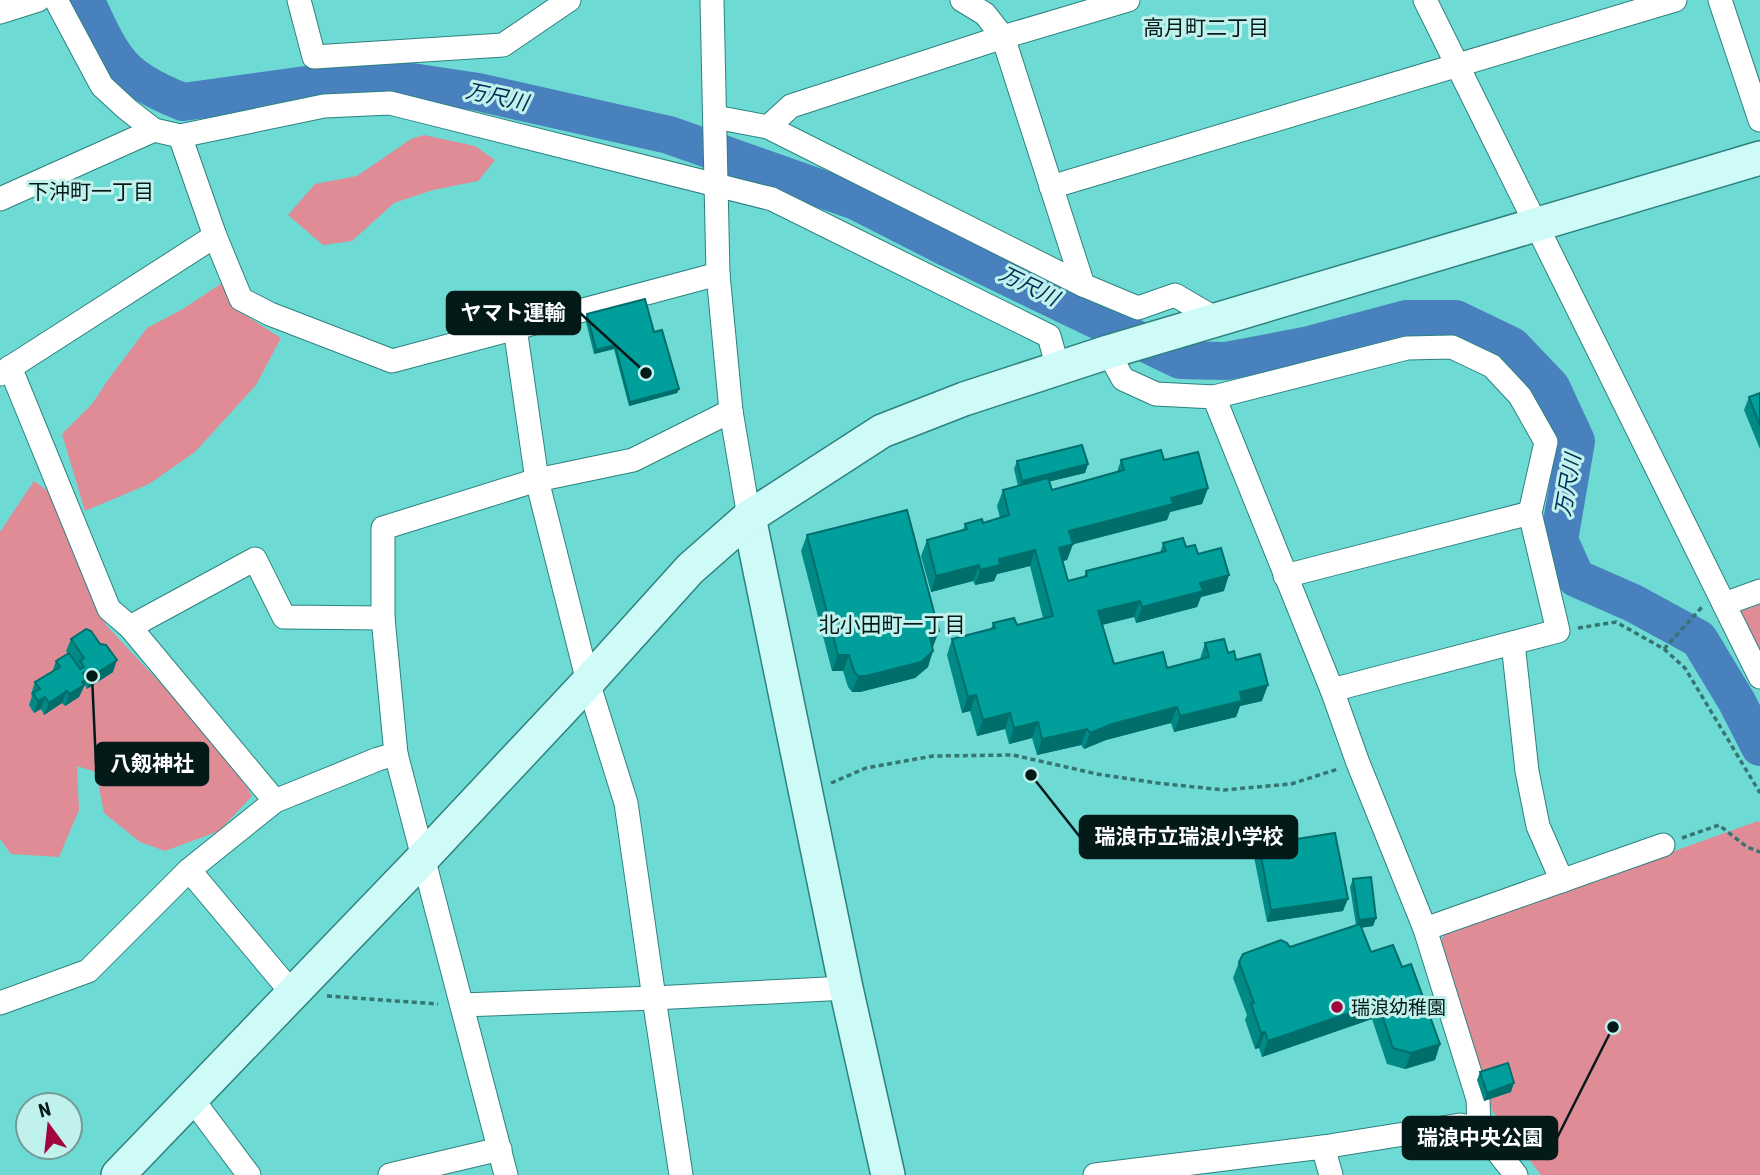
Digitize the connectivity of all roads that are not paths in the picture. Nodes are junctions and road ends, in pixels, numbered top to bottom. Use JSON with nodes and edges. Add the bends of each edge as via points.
{"nodes":[{"id":1,"x":38,"y":0,"type":"edge"},
{"id":2,"x":56,"y":0,"type":"edge"},
{"id":3,"x":299,"y":0,"type":"edge"},
{"id":4,"x":569,"y":0,"type":"edge"},
{"id":5,"x":712,"y":0,"type":"edge"},
{"id":6,"x":962,"y":0,"type":"edge"},
{"id":7,"x":1424,"y":0,"type":"edge"},
{"id":8,"x":1675,"y":0,"type":"edge"},
{"id":9,"x":1720,"y":0,"type":"edge"},
{"id":10,"x":1119,"y":1,"type":"edge"},
{"id":11,"x":0,"y":12,"type":"edge"},
{"id":12,"x":1003,"y":37,"type":"junction"},
{"id":13,"x":1457,"y":66,"type":"junction"},
{"id":14,"x":715,"y":117,"type":"junction"},
{"id":15,"x":1760,"y":120,"type":"edge"},
{"id":16,"x":768,"y":127,"type":"junction"},
{"id":17,"x":154,"y":130,"type":"junction"},
{"id":18,"x":180,"y":136,"type":"junction"},
{"id":19,"x":1760,"y":158,"type":"edge"},
{"id":20,"x":716,"y":184,"type":"junction"},
{"id":21,"x":1051,"y":187,"type":"junction"},
{"id":22,"x":0,"y":199,"type":"edge"},
{"id":23,"x":1535,"y":224,"type":"junction"},
{"id":24,"x":215,"y":236,"type":"junction"},
{"id":25,"x":718,"y":274,"type":"junction"},
{"id":26,"x":1083,"y":285,"type":"junction"},
{"id":27,"x":1216,"y":319,"type":"junction"},
{"id":28,"x":515,"y":328,"type":"junction"},
{"id":29,"x":1108,"y":352,"type":"junction"},
{"id":30,"x":1058,"y":368,"type":"junction"},
{"id":31,"x":5,"y":370,"type":"edge"},
{"id":32,"x":1214,"y":397,"type":"junction"},
{"id":33,"x":731,"y":411,"type":"junction"},
{"id":34,"x":537,"y":480,"type":"junction"},
{"id":35,"x":1530,"y":513,"type":"junction"},
{"id":36,"x":749,"y":517,"type":"junction"},
{"id":37,"x":1286,"y":576,"type":"junction"},
{"id":38,"x":1760,"y":591,"type":"edge"},
{"id":39,"x":1724,"y":604,"type":"junction"},
{"id":40,"x":383,"y":618,"type":"junction"},
{"id":41,"x":130,"y":627,"type":"junction"},
{"id":42,"x":1513,"y":643,"type":"junction"},
{"id":43,"x":1760,"y":677,"type":"edge"},
{"id":44,"x":588,"y":682,"type":"junction"},
{"id":45,"x":1332,"y":690,"type":"junction"},
{"id":46,"x":396,"y":754,"type":"junction"},
{"id":47,"x":275,"y":801,"type":"junction"},
{"id":48,"x":1663,"y":845,"type":"road end"},
{"id":49,"x":422,"y":859,"type":"junction"},
{"id":50,"x":189,"y":870,"type":"junction"},
{"id":51,"x":1562,"y":881,"type":"junction"},
{"id":52,"x":1425,"y":929,"type":"junction"},
{"id":53,"x":846,"y":988,"type":"junction"},
{"id":54,"x":293,"y":994,"type":"junction"},
{"id":55,"x":653,"y":998,"type":"junction"},
{"id":56,"x":0,"y":1003,"type":"edge"},
{"id":57,"x":462,"y":1005,"type":"junction"},
{"id":58,"x":192,"y":1099,"type":"junction"},
{"id":59,"x":1479,"y":1128,"type":"junction"},
{"id":60,"x":1323,"y":1147,"type":"junction"},
{"id":61,"x":499,"y":1149,"type":"junction"},
{"id":62,"x":118,"y":1175,"type":"edge"},
{"id":63,"x":249,"y":1175,"type":"edge"},
{"id":64,"x":390,"y":1175,"type":"edge"},
{"id":65,"x":506,"y":1175,"type":"edge"},
{"id":66,"x":681,"y":1175,"type":"edge"},
{"id":67,"x":888,"y":1175,"type":"edge"},
{"id":68,"x":1095,"y":1175,"type":"edge"},
{"id":69,"x":1331,"y":1175,"type":"edge"},
{"id":70,"x":1516,"y":1175,"type":"edge"}],
"edges":[{"from":1,"to":11,"type":"street"},
{"from":2,"to":17,"type":"street","via":[[102,86]]},
{"from":3,"to":4,"type":"street","via":[[314,57],[503,45]]},
{"from":5,"to":14,"type":"street"},
{"from":6,"to":12,"type":"street","via":[[985,14]]},
{"from":7,"to":13,"type":"street"},
{"from":8,"to":13,"type":"street"},
{"from":9,"to":15,"type":"street"},
{"from":10,"to":12,"type":"street"},
{"from":12,"to":16,"type":"street","via":[[791,106]]},
{"from":12,"to":21,"type":"street"},
{"from":13,"to":21,"type":"street"},
{"from":13,"to":23,"type":"street"},
{"from":14,"to":16,"type":"street"},
{"from":14,"to":20,"type":"street"},
{"from":16,"to":26,"type":"street"},
{"from":17,"to":18,"type":"street"},
{"from":17,"to":22,"type":"street"},
{"from":18,"to":20,"type":"street","via":[[324,106],[390,103]]},
{"from":18,"to":24,"type":"street"},
{"from":19,"to":23,"type":"street"},
{"from":20,"to":25,"type":"street"},
{"from":20,"to":30,"type":"street","via":[[772,199],[1049,336]]},
{"from":21,"to":26,"type":"street"},
{"from":23,"to":27,"type":"street"},
{"from":23,"to":39,"type":"street"},
{"from":24,"to":28,"type":"street","via":[[241,299],[392,360]]},
{"from":24,"to":31,"type":"street"},
{"from":25,"to":28,"type":"street"},
{"from":25,"to":33,"type":"street"},
{"from":26,"to":27,"type":"street","via":[[1138,308],[1175,295]]},
{"from":27,"to":29,"type":"street"},
{"from":28,"to":34,"type":"street"},
{"from":29,"to":30,"type":"street"},
{"from":29,"to":32,"type":"street","via":[[1122,379],[1156,394]]},
{"from":30,"to":36,"type":"street","via":[[882,430]]},
{"from":31,"to":41,"type":"street","via":[[109,609]]},
{"from":32,"to":35,"type":"street","via":[[1407,348],[1452,347],[1492,366],[1520,396],[1546,442]]},
{"from":32,"to":37,"type":"street"},
{"from":33,"to":34,"type":"street","via":[[633,460]]},
{"from":33,"to":36,"type":"street"},
{"from":34,"to":40,"type":"street","via":[[383,528]]},
{"from":34,"to":44,"type":"street"},
{"from":35,"to":37,"type":"street"},
{"from":35,"to":42,"type":"street","via":[[1558,631]]},
{"from":36,"to":44,"type":"street","via":[[690,569]]},
{"from":36,"to":53,"type":"street"},
{"from":37,"to":45,"type":"street"},
{"from":38,"to":39,"type":"street"},
{"from":39,"to":43,"type":"street"},
{"from":40,"to":41,"type":"street","via":[[284,617],[255,559]]},
{"from":40,"to":46,"type":"street"},
{"from":41,"to":47,"type":"street"},
{"from":42,"to":45,"type":"street"},
{"from":42,"to":51,"type":"street","via":[[1538,826]]},
{"from":44,"to":49,"type":"street"},
{"from":44,"to":55,"type":"street","via":[[626,803]]},
{"from":45,"to":52,"type":"street"},
{"from":46,"to":47,"type":"street"},
{"from":46,"to":49,"type":"street"},
{"from":47,"to":50,"type":"street"},
{"from":48,"to":51,"type":"street"},
{"from":49,"to":54,"type":"street"},
{"from":49,"to":57,"type":"street"},
{"from":50,"to":54,"type":"street"},
{"from":50,"to":56,"type":"street","via":[[88,971]]},
{"from":51,"to":52,"type":"street"},
{"from":52,"to":59,"type":"street","via":[[1478,1099]]},
{"from":53,"to":55,"type":"street"},
{"from":53,"to":67,"type":"street"},
{"from":54,"to":58,"type":"street"},
{"from":55,"to":57,"type":"street"},
{"from":55,"to":66,"type":"street"},
{"from":57,"to":61,"type":"street"},
{"from":58,"to":62,"type":"street"},
{"from":58,"to":63,"type":"street"},
{"from":59,"to":60,"type":"street","via":[[1460,1125]]},
{"from":59,"to":70,"type":"street"},
{"from":60,"to":68,"type":"street"},
{"from":60,"to":69,"type":"street"},
{"from":61,"to":64,"type":"street"},
{"from":61,"to":65,"type":"street"}]}
